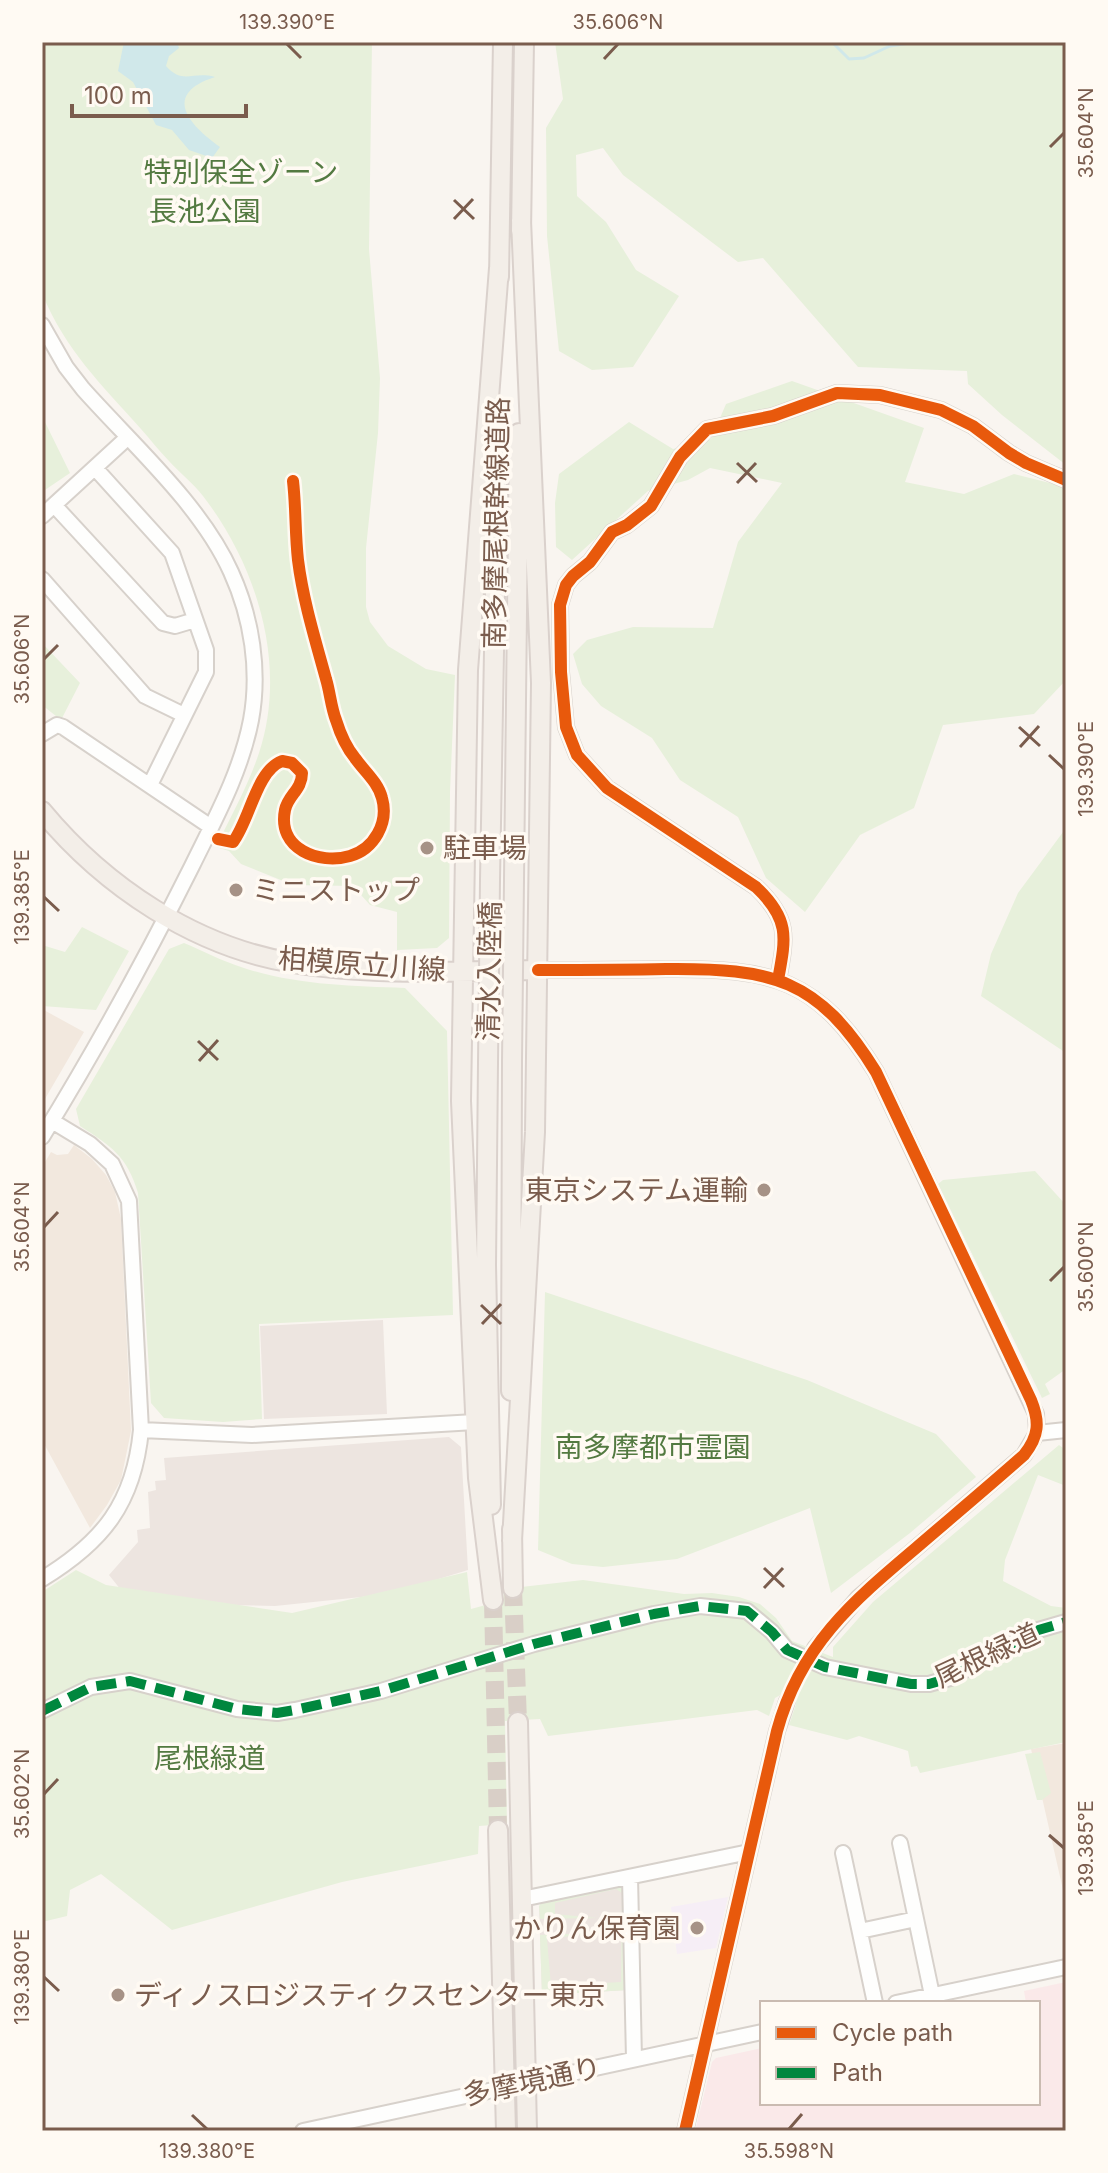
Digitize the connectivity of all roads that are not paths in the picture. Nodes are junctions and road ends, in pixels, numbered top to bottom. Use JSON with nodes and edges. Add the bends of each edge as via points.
{"nodes":[{"id":1,"x":503,"y":42,"type":"edge"},
{"id":2,"x":524,"y":42,"type":"edge"},
{"id":3,"x":521,"y":220,"type":"junction"},
{"id":4,"x":499,"y":268,"type":"junction"},
{"id":5,"x":42,"y":325,"type":"edge"},
{"id":6,"x":127,"y":438,"type":"junction"},
{"id":7,"x":95,"y":468,"type":"junction"},
{"id":8,"x":1066,"y":480,"type":"edge"},
{"id":9,"x":54,"y":505,"type":"junction"},
{"id":10,"x":42,"y":516,"type":"edge"},
{"id":11,"x":42,"y":579,"type":"edge"},
{"id":12,"x":195,"y":620,"type":"junction"},
{"id":13,"x":184,"y":715,"type":"junction"},
{"id":14,"x":42,"y":734,"type":"edge"},
{"id":15,"x":150,"y":785,"type":"junction"},
{"id":16,"x":42,"y":811,"type":"edge"},
{"id":17,"x":211,"y":827,"type":"junction"},
{"id":18,"x":490,"y":880,"type":"joint"},
{"id":19,"x":514,"y":880,"type":"joint"},
{"id":20,"x":167,"y":916,"type":"junction"},
{"id":21,"x":538,"y":970,"type":"junction"},
{"id":22,"x":464,"y":971,"type":"junction"},
{"id":23,"x":778,"y":980,"type":"junction"},
{"id":24,"x":52,"y":1121,"type":"junction"},
{"id":25,"x":42,"y":1137,"type":"edge"},
{"id":26,"x":475,"y":1422,"type":"junction"},
{"id":27,"x":141,"y":1430,"type":"junction"},
{"id":28,"x":1066,"y":1430,"type":"edge"},
{"id":29,"x":1037,"y":1433,"type":"junction"},
{"id":30,"x":512,"y":1541,"type":"junction"},
{"id":31,"x":42,"y":1579,"type":"edge"},
{"id":32,"x":513,"y":1588,"type":"tunnel mouth"},
{"id":33,"x":1066,"y":1622,"type":"edge"},
{"id":34,"x":815,"y":1648,"type":"tunnel mouth"},
{"id":35,"x":787,"y":1701,"type":"tunnel mouth"},
{"id":36,"x":42,"y":1711,"type":"edge"},
{"id":37,"x":518,"y":1722,"type":"tunnel mouth"},
{"id":38,"x":498,"y":1830,"type":"tunnel mouth"},
{"id":39,"x":749,"y":1852,"type":"junction"},
{"id":40,"x":897,"y":1852,"type":"dead end"},
{"id":41,"x":843,"y":1853,"type":"dead end"},
{"id":42,"x":630,"y":1877,"type":"junction"},
{"id":43,"x":522,"y":1899,"type":"junction"},
{"id":44,"x":916,"y":1919,"type":"junction"},
{"id":45,"x":860,"y":1931,"type":"junction"},
{"id":46,"x":1066,"y":1967,"type":"edge"},
{"id":47,"x":932,"y":1995,"type":"junction"},
{"id":48,"x":875,"y":2001,"type":"edge"},
{"id":49,"x":905,"y":2001,"type":"edge"},
{"id":50,"x":760,"y":2032,"type":"edge"},
{"id":51,"x":706,"y":2044,"type":"junction"},
{"id":52,"x":634,"y":2059,"type":"junction"},
{"id":53,"x":526,"y":2083,"type":"junction"},
{"id":54,"x":505,"y":2087,"type":"junction"},
{"id":55,"x":303,"y":2131,"type":"edge"},
{"id":56,"x":506,"y":2131,"type":"edge"},
{"id":57,"x":527,"y":2131,"type":"edge"},
{"id":58,"x":685,"y":2131,"type":"edge"}],
"edges":[{"from":1,"to":4,"type":"main road","name":"南多摩尾根幹線道路"},
{"from":2,"to":3,"type":"main road","name":"南多摩尾根幹線道路"},
{"from":3,"to":19,"type":"main road","name":"南多摩尾根幹線道路"},
{"from":3,"to":21,"type":"main road","via":[[541,683]]},
{"from":4,"to":18,"type":"main road","name":"南多摩尾根幹線道路"},
{"from":4,"to":22,"type":"main road","via":[[461,669]]},
{"from":5,"to":6,"type":"street","via":[[66,367]]},
{"from":6,"to":7,"type":"street"},
{"from":6,"to":17,"type":"street","via":[[218,545],[251,635],[251,721]]},
{"from":7,"to":9,"type":"street"},
{"from":7,"to":12,"type":"street","via":[[172,553]]},
{"from":8,"to":23,"type":"street","via":[[1026,463],[941,410],[880,395],[837,393],[773,416],[707,429],[680,457],[651,506],[612,532],[566,585],[560,605],[561,672],[566,727],[577,755],[607,788],[768,899],[783,923]]},
{"from":9,"to":10,"type":"street"},
{"from":9,"to":12,"type":"street","via":[[163,623],[175,626]]},
{"from":11,"to":13,"type":"street","via":[[145,696]]},
{"from":12,"to":13,"type":"street","via":[[206,650],[206,672]]},
{"from":13,"to":15,"type":"street"},
{"from":14,"to":15,"type":"street","via":[[63,727]]},
{"from":15,"to":17,"type":"street"},
{"from":16,"to":20,"type":"main road","name":"相模原立川線","via":[[100,871]]},
{"from":17,"to":20,"type":"street"},
{"from":18,"to":26,"type":"main road","name":"清水入陸橋","bridge":true,"via":[[486,1265],[493,1600]]},
{"from":19,"to":30,"type":"main road","name":"清水入陸橋","bridge":true},
{"from":20,"to":22,"type":"main road","name":"相模原立川線","via":[[224,943],[293,963]]},
{"from":20,"to":24,"type":"street"},
{"from":21,"to":22,"type":"main road","name":"相模原立川線"},
{"from":21,"to":23,"type":"street","via":[[723,969]]},
{"from":21,"to":30,"type":"main road","via":[[535,1132]]},
{"from":22,"to":26,"type":"main road","via":[[462,1143]]},
{"from":23,"to":29,"type":"street","via":[[825,1008],[876,1072],[1031,1400]]},
{"from":24,"to":25,"type":"street"},
{"from":24,"to":27,"type":"street","via":[[112,1164],[129,1201]]},
{"from":26,"to":27,"type":"street","via":[[252,1435]]},
{"from":27,"to":31,"type":"street","via":[[130,1485],[112,1520],[86,1549]]},
{"from":28,"to":29,"type":"street"},
{"from":29,"to":34,"type":"street","via":[[1024,1455],[858,1598]]},
{"from":30,"to":32,"type":"main road"},
{"from":33,"to":36,"type":"street","name":"尾根緑道","via":[[1035,1631],[950,1678],[929,1684],[825,1667],[787,1650],[747,1611],[700,1606],[534,1644],[381,1691],[277,1713],[237,1709],[130,1681],[91,1687]]},
{"from":35,"to":39,"type":"street"},
{"from":37,"to":43,"type":"main road"},
{"from":38,"to":54,"type":"main road"},
{"from":39,"to":42,"type":"street"},
{"from":39,"to":51,"type":"street"},
{"from":40,"to":44,"type":"street"},
{"from":41,"to":45,"type":"street","via":[[854,1867]]},
{"from":42,"to":43,"type":"street"},
{"from":42,"to":52,"type":"street"},
{"from":43,"to":53,"type":"main road"},
{"from":44,"to":45,"type":"street"},
{"from":44,"to":47,"type":"street"},
{"from":45,"to":48,"type":"street"},
{"from":46,"to":47,"type":"street"},
{"from":47,"to":49,"type":"street"},
{"from":50,"to":51,"type":"street","name":"多摩境通り"},
{"from":51,"to":52,"type":"street","name":"多摩境通り"},
{"from":51,"to":58,"type":"street"},
{"from":52,"to":53,"type":"street","name":"多摩境通り"},
{"from":53,"to":54,"type":"street","name":"多摩境通り"},
{"from":53,"to":57,"type":"main road"},
{"from":54,"to":55,"type":"street","name":"多摩境通り"},
{"from":54,"to":56,"type":"main road"}]}
